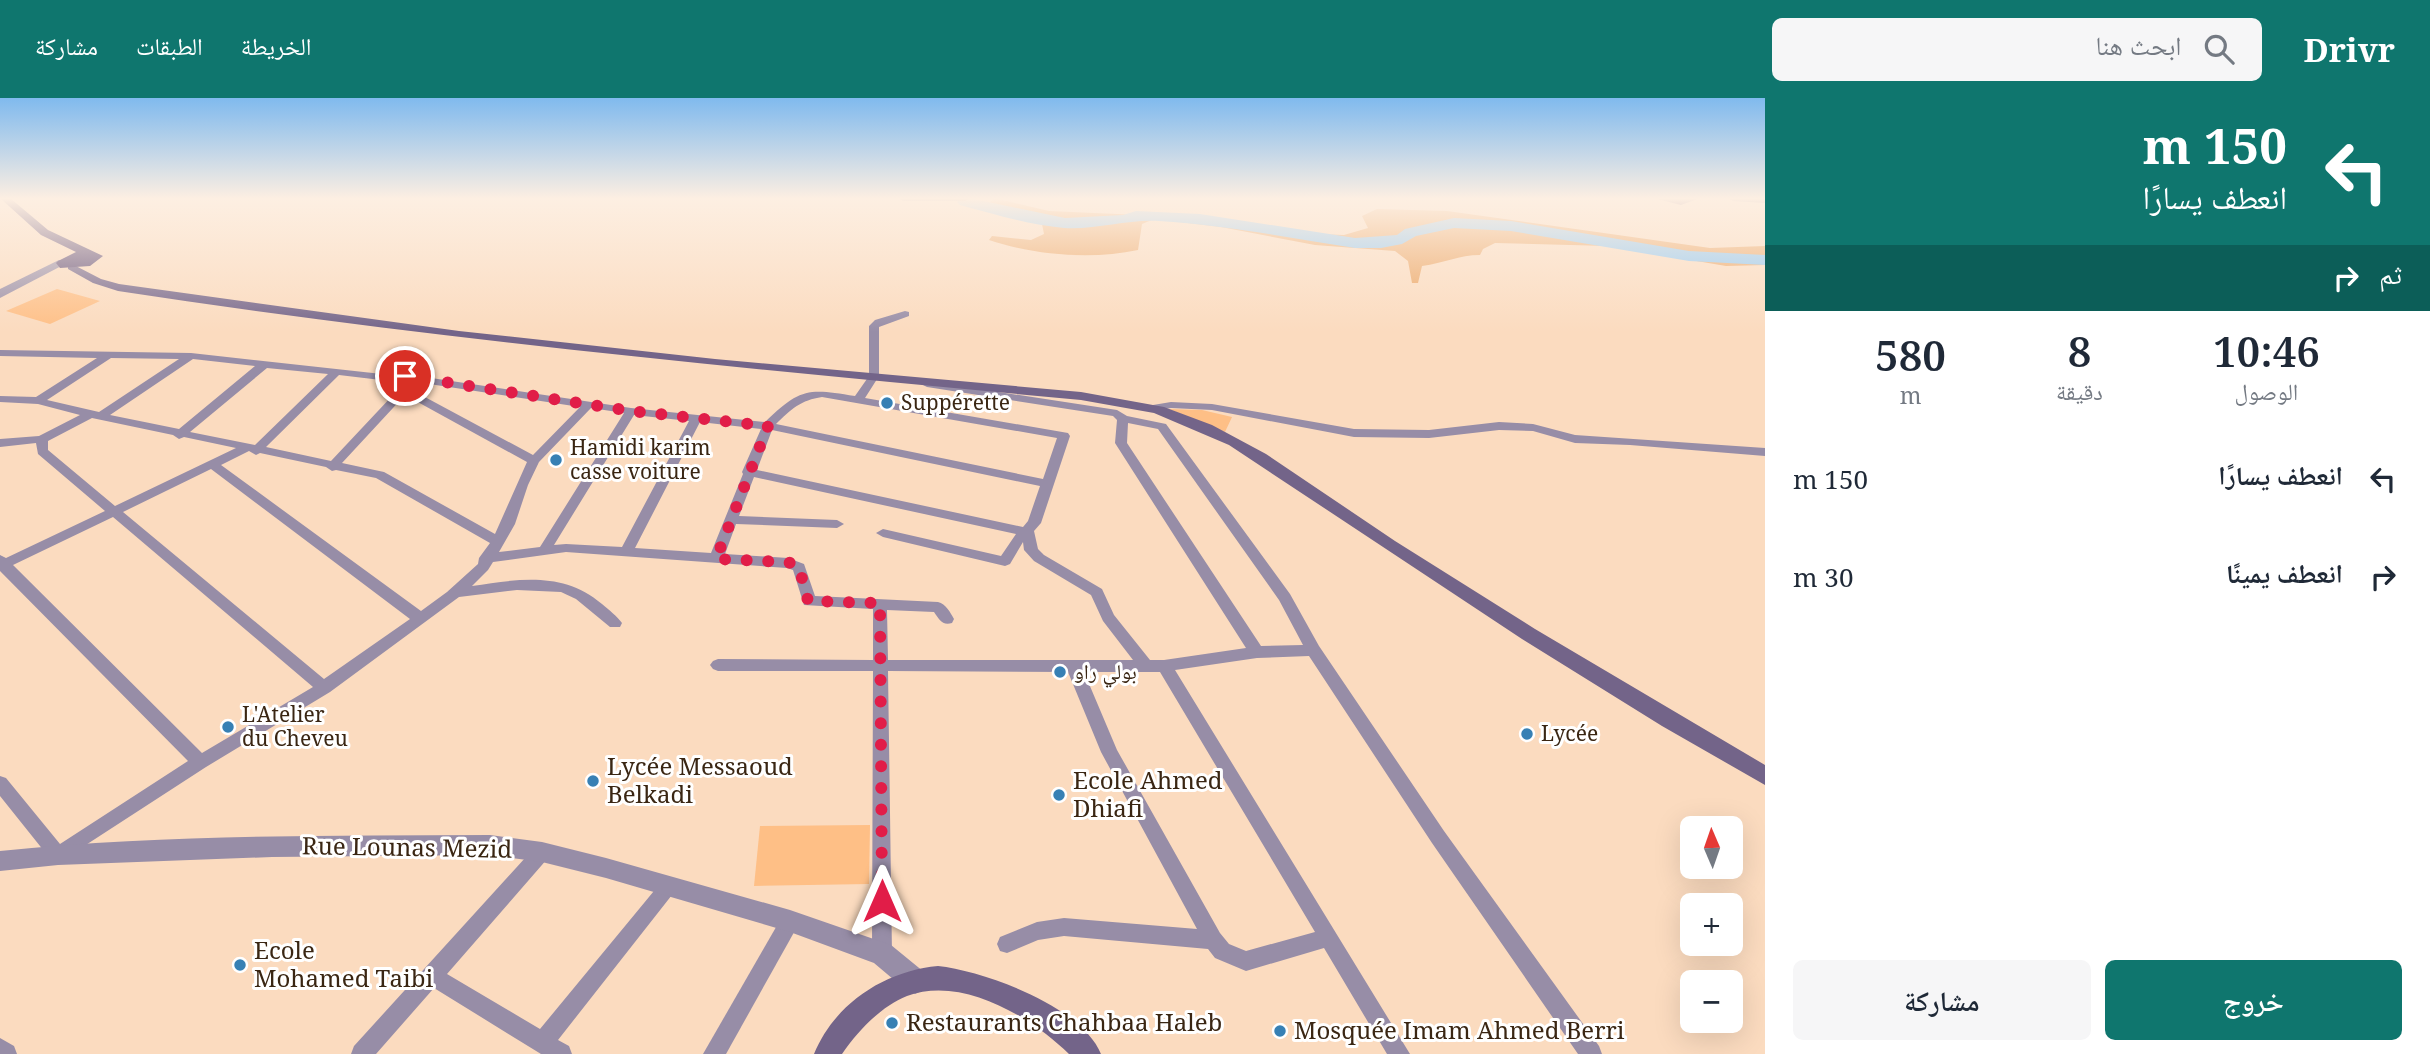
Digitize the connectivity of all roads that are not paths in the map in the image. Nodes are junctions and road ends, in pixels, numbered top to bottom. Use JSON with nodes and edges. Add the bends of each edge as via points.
{"nodes":[{"id":1,"x":45,"y":243,"type":"edge"},
{"id":2,"x":61,"y":243,"type":"edge"},
{"id":3,"x":93,"y":257,"type":"junction"},
{"id":4,"x":67,"y":264,"type":"junction"},
{"id":5,"x":91,"y":277,"type":"junction"},
{"id":6,"x":0,"y":294,"type":"edge"},
{"id":7,"x":905,"y":314,"type":"dead end"},
{"id":8,"x":0,"y":353,"type":"edge"},
{"id":9,"x":107,"y":356,"type":"junction"},
{"id":10,"x":191,"y":356,"type":"junction"},
{"id":11,"x":266,"y":363,"type":"junction"},
{"id":12,"x":336,"y":372,"type":"junction"},
{"id":13,"x":874,"y":376,"type":"junction"},
{"id":14,"x":401,"y":384,"type":"junction"},
{"id":15,"x":0,"y":399,"type":"edge"},
{"id":16,"x":858,"y":400,"type":"junction"},
{"id":17,"x":38,"y":401,"type":"junction"},
{"id":18,"x":588,"y":405,"type":"junction"},
{"id":19,"x":1151,"y":408,"type":"junction"},
{"id":20,"x":631,"y":411,"type":"junction"},
{"id":21,"x":96,"y":415,"type":"junction"},
{"id":22,"x":696,"y":419,"type":"junction"},
{"id":23,"x":1123,"y":419,"type":"junction"},
{"id":24,"x":768,"y":426,"type":"junction"},
{"id":25,"x":179,"y":435,"type":"junction"},
{"id":26,"x":42,"y":439,"type":"junction"},
{"id":27,"x":0,"y":443,"type":"edge"},
{"id":28,"x":251,"y":449,"type":"junction"},
{"id":29,"x":1765,"y":452,"type":"edge"},
{"id":30,"x":534,"y":461,"type":"junction"},
{"id":31,"x":213,"y":465,"type":"junction"},
{"id":32,"x":332,"y":467,"type":"junction"},
{"id":33,"x":748,"y":472,"type":"junction"},
{"id":34,"x":1048,"y":484,"type":"junction"},
{"id":35,"x":115,"y":511,"type":"junction"},
{"id":36,"x":731,"y":520,"type":"junction"},
{"id":37,"x":837,"y":524,"type":"dead end"},
{"id":38,"x":1028,"y":532,"type":"junction"},
{"id":39,"x":883,"y":534,"type":"dead end"},
{"id":40,"x":497,"y":541,"type":"junction"},
{"id":41,"x":545,"y":549,"type":"junction"},
{"id":42,"x":627,"y":551,"type":"junction"},
{"id":43,"x":486,"y":558,"type":"junction"},
{"id":44,"x":716,"y":559,"type":"junction"},
{"id":45,"x":1,"y":563,"type":"edge"},
{"id":46,"x":455,"y":593,"type":"junction"},
{"id":47,"x":880,"y":603,"type":"junction"},
{"id":48,"x":421,"y":619,"type":"junction"},
{"id":49,"x":947,"y":619,"type":"dead end"},
{"id":50,"x":615,"y":624,"type":"dead end"},
{"id":51,"x":1312,"y":650,"type":"junction"},
{"id":52,"x":1257,"y":652,"type":"junction"},
{"id":53,"x":718,"y":665,"type":"dead end"},
{"id":54,"x":1145,"y":665,"type":"junction"},
{"id":55,"x":1164,"y":666,"type":"junction"},
{"id":56,"x":882,"y":667,"type":"junction"},
{"id":57,"x":1074,"y":667,"type":"junction"},
{"id":58,"x":324,"y":688,"type":"junction"},
{"id":59,"x":200,"y":762,"type":"junction"},
{"id":60,"x":1765,"y":776,"type":"edge"},
{"id":61,"x":0,"y":783,"type":"edge"},
{"id":62,"x":542,"y":852,"type":"junction"},
{"id":63,"x":58,"y":855,"type":"junction"},
{"id":64,"x":0,"y":861,"type":"edge"},
{"id":65,"x":670,"y":886,"type":"junction"},
{"id":66,"x":790,"y":921,"type":"junction"},
{"id":67,"x":1328,"y":938,"type":"junction"},
{"id":68,"x":1213,"y":940,"type":"junction"},
{"id":69,"x":1007,"y":944,"type":"dead end"},
{"id":70,"x":882,"y":954,"type":"junction"},
{"id":71,"x":432,"y":976,"type":"junction"},
{"id":72,"x":915,"y":981,"type":"junction"},
{"id":73,"x":543,"y":1042,"type":"junction"},
{"id":74,"x":0,"y":1049,"type":"edge"},
{"id":75,"x":6,"y":1054,"type":"edge"},
{"id":76,"x":362,"y":1054,"type":"edge"},
{"id":77,"x":561,"y":1054,"type":"edge"},
{"id":78,"x":714,"y":1054,"type":"edge"},
{"id":79,"x":827,"y":1054,"type":"edge"},
{"id":80,"x":1088,"y":1054,"type":"edge"},
{"id":81,"x":1399,"y":1054,"type":"edge"},
{"id":82,"x":1591,"y":1054,"type":"edge"}],
"edges":[{"from":1,"to":4,"type":"main road"},
{"from":2,"to":3,"type":"main road"},
{"from":3,"to":4,"type":"main road","via":[[80,254]]},
{"from":3,"to":5,"type":"main road"},
{"from":4,"to":5,"type":"main road"},
{"from":4,"to":6,"type":"street"},
{"from":5,"to":13,"type":"main road","via":[[117,287],[381,326]]},
{"from":7,"to":13,"type":"street","via":[[874,326]]},
{"from":8,"to":9,"type":"street"},
{"from":9,"to":10,"type":"street"},
{"from":9,"to":17,"type":"street"},
{"from":10,"to":11,"type":"street"},
{"from":10,"to":21,"type":"street"},
{"from":11,"to":12,"type":"street"},
{"from":11,"to":25,"type":"street"},
{"from":12,"to":14,"type":"street"},
{"from":12,"to":28,"type":"street"},
{"from":13,"to":16,"type":"street"},
{"from":13,"to":19,"type":"main road"},
{"from":13,"to":23,"type":"street","via":[[1117,413]]},
{"from":14,"to":18,"type":"street"},
{"from":14,"to":30,"type":"street"},
{"from":14,"to":32,"type":"street","via":[[399,396]]},
{"from":15,"to":17,"type":"street"},
{"from":16,"to":24,"type":"street","via":[[804,396]]},
{"from":16,"to":34,"type":"street","via":[[1064,436]]},
{"from":17,"to":21,"type":"street"},
{"from":18,"to":20,"type":"street"},
{"from":18,"to":30,"type":"street"},
{"from":19,"to":29,"type":"street","via":[[1212,407],[1354,433],[1429,434],[1510,426],[1575,439]]},
{"from":19,"to":60,"type":"main road","via":[[1178,415],[1251,452],[1553,650]]},
{"from":20,"to":22,"type":"street"},
{"from":20,"to":41,"type":"street"},
{"from":21,"to":25,"type":"street"},
{"from":21,"to":26,"type":"street"},
{"from":22,"to":24,"type":"street"},
{"from":22,"to":42,"type":"street"},
{"from":23,"to":51,"type":"street","via":[[1161,426],[1285,598]]},
{"from":23,"to":52,"type":"street","via":[[1121,443]]},
{"from":24,"to":33,"type":"street"},
{"from":24,"to":34,"type":"street"},
{"from":25,"to":28,"type":"street"},
{"from":26,"to":27,"type":"street"},
{"from":26,"to":35,"type":"street","via":[[42,451]]},
{"from":28,"to":31,"type":"street"},
{"from":28,"to":32,"type":"street"},
{"from":30,"to":40,"type":"street"},
{"from":31,"to":35,"type":"street"},
{"from":31,"to":48,"type":"street"},
{"from":32,"to":40,"type":"street","via":[[394,481]]},
{"from":33,"to":36,"type":"street"},
{"from":33,"to":38,"type":"street"},
{"from":34,"to":38,"type":"street"},
{"from":35,"to":45,"type":"street"},
{"from":35,"to":58,"type":"street"},
{"from":36,"to":37,"type":"street"},
{"from":36,"to":44,"type":"street"},
{"from":38,"to":39,"type":"street","via":[[1005,561]]},
{"from":38,"to":54,"type":"street","via":[[1031,550],[1039,558],[1097,592],[1108,617]]},
{"from":40,"to":43,"type":"street"},
{"from":41,"to":42,"type":"street"},
{"from":41,"to":43,"type":"street"},
{"from":42,"to":44,"type":"street"},
{"from":43,"to":46,"type":"street","via":[[483,567]]},
{"from":44,"to":47,"type":"street","via":[[788,562],[799,567],[808,601]]},
{"from":45,"to":59,"type":"street"},
{"from":46,"to":48,"type":"street"},
{"from":46,"to":50,"type":"street","via":[[557,586],[574,591]]},
{"from":47,"to":49,"type":"street","via":[[938,607]]},
{"from":47,"to":56,"type":"street"},
{"from":48,"to":58,"type":"street"},
{"from":51,"to":52,"type":"street"},
{"from":51,"to":82,"type":"street"},
{"from":52,"to":55,"type":"street"},
{"from":53,"to":56,"type":"street"},
{"from":54,"to":55,"type":"street"},
{"from":54,"to":57,"type":"street"},
{"from":55,"to":67,"type":"street"},
{"from":56,"to":57,"type":"street"},
{"from":56,"to":70,"type":"street"},
{"from":57,"to":68,"type":"street","via":[[1108,752]]},
{"from":58,"to":59,"type":"street"},
{"from":59,"to":63,"type":"street"},
{"from":61,"to":63,"type":"street"},
{"from":62,"to":63,"type":"street","name":"Rue Lounas Mezid","via":[[438,845]]},
{"from":62,"to":65,"type":"street","name":"Rue Lounas Mezid"},
{"from":62,"to":71,"type":"street"},
{"from":63,"to":64,"type":"street","name":"Rue Lounas Mezid"},
{"from":65,"to":66,"type":"street","name":"Rue Lounas Mezid"},
{"from":65,"to":73,"type":"street"},
{"from":66,"to":70,"type":"street","name":"Rue Lounas Mezid"},
{"from":66,"to":78,"type":"street"},
{"from":67,"to":68,"type":"street","via":[[1246,961],[1222,951]]},
{"from":67,"to":81,"type":"street"},
{"from":68,"to":69,"type":"street","via":[[1064,928],[1037,931]]},
{"from":70,"to":72,"type":"street","name":"Rue Lounas Mezid"},
{"from":71,"to":73,"type":"street"},
{"from":71,"to":76,"type":"street"},
{"from":72,"to":79,"type":"main road","via":[[869,1005]]},
{"from":72,"to":80,"type":"main road","via":[[964,982],[1001,992]]},
{"from":73,"to":77,"type":"street"},
{"from":74,"to":75,"type":"street"}]}
